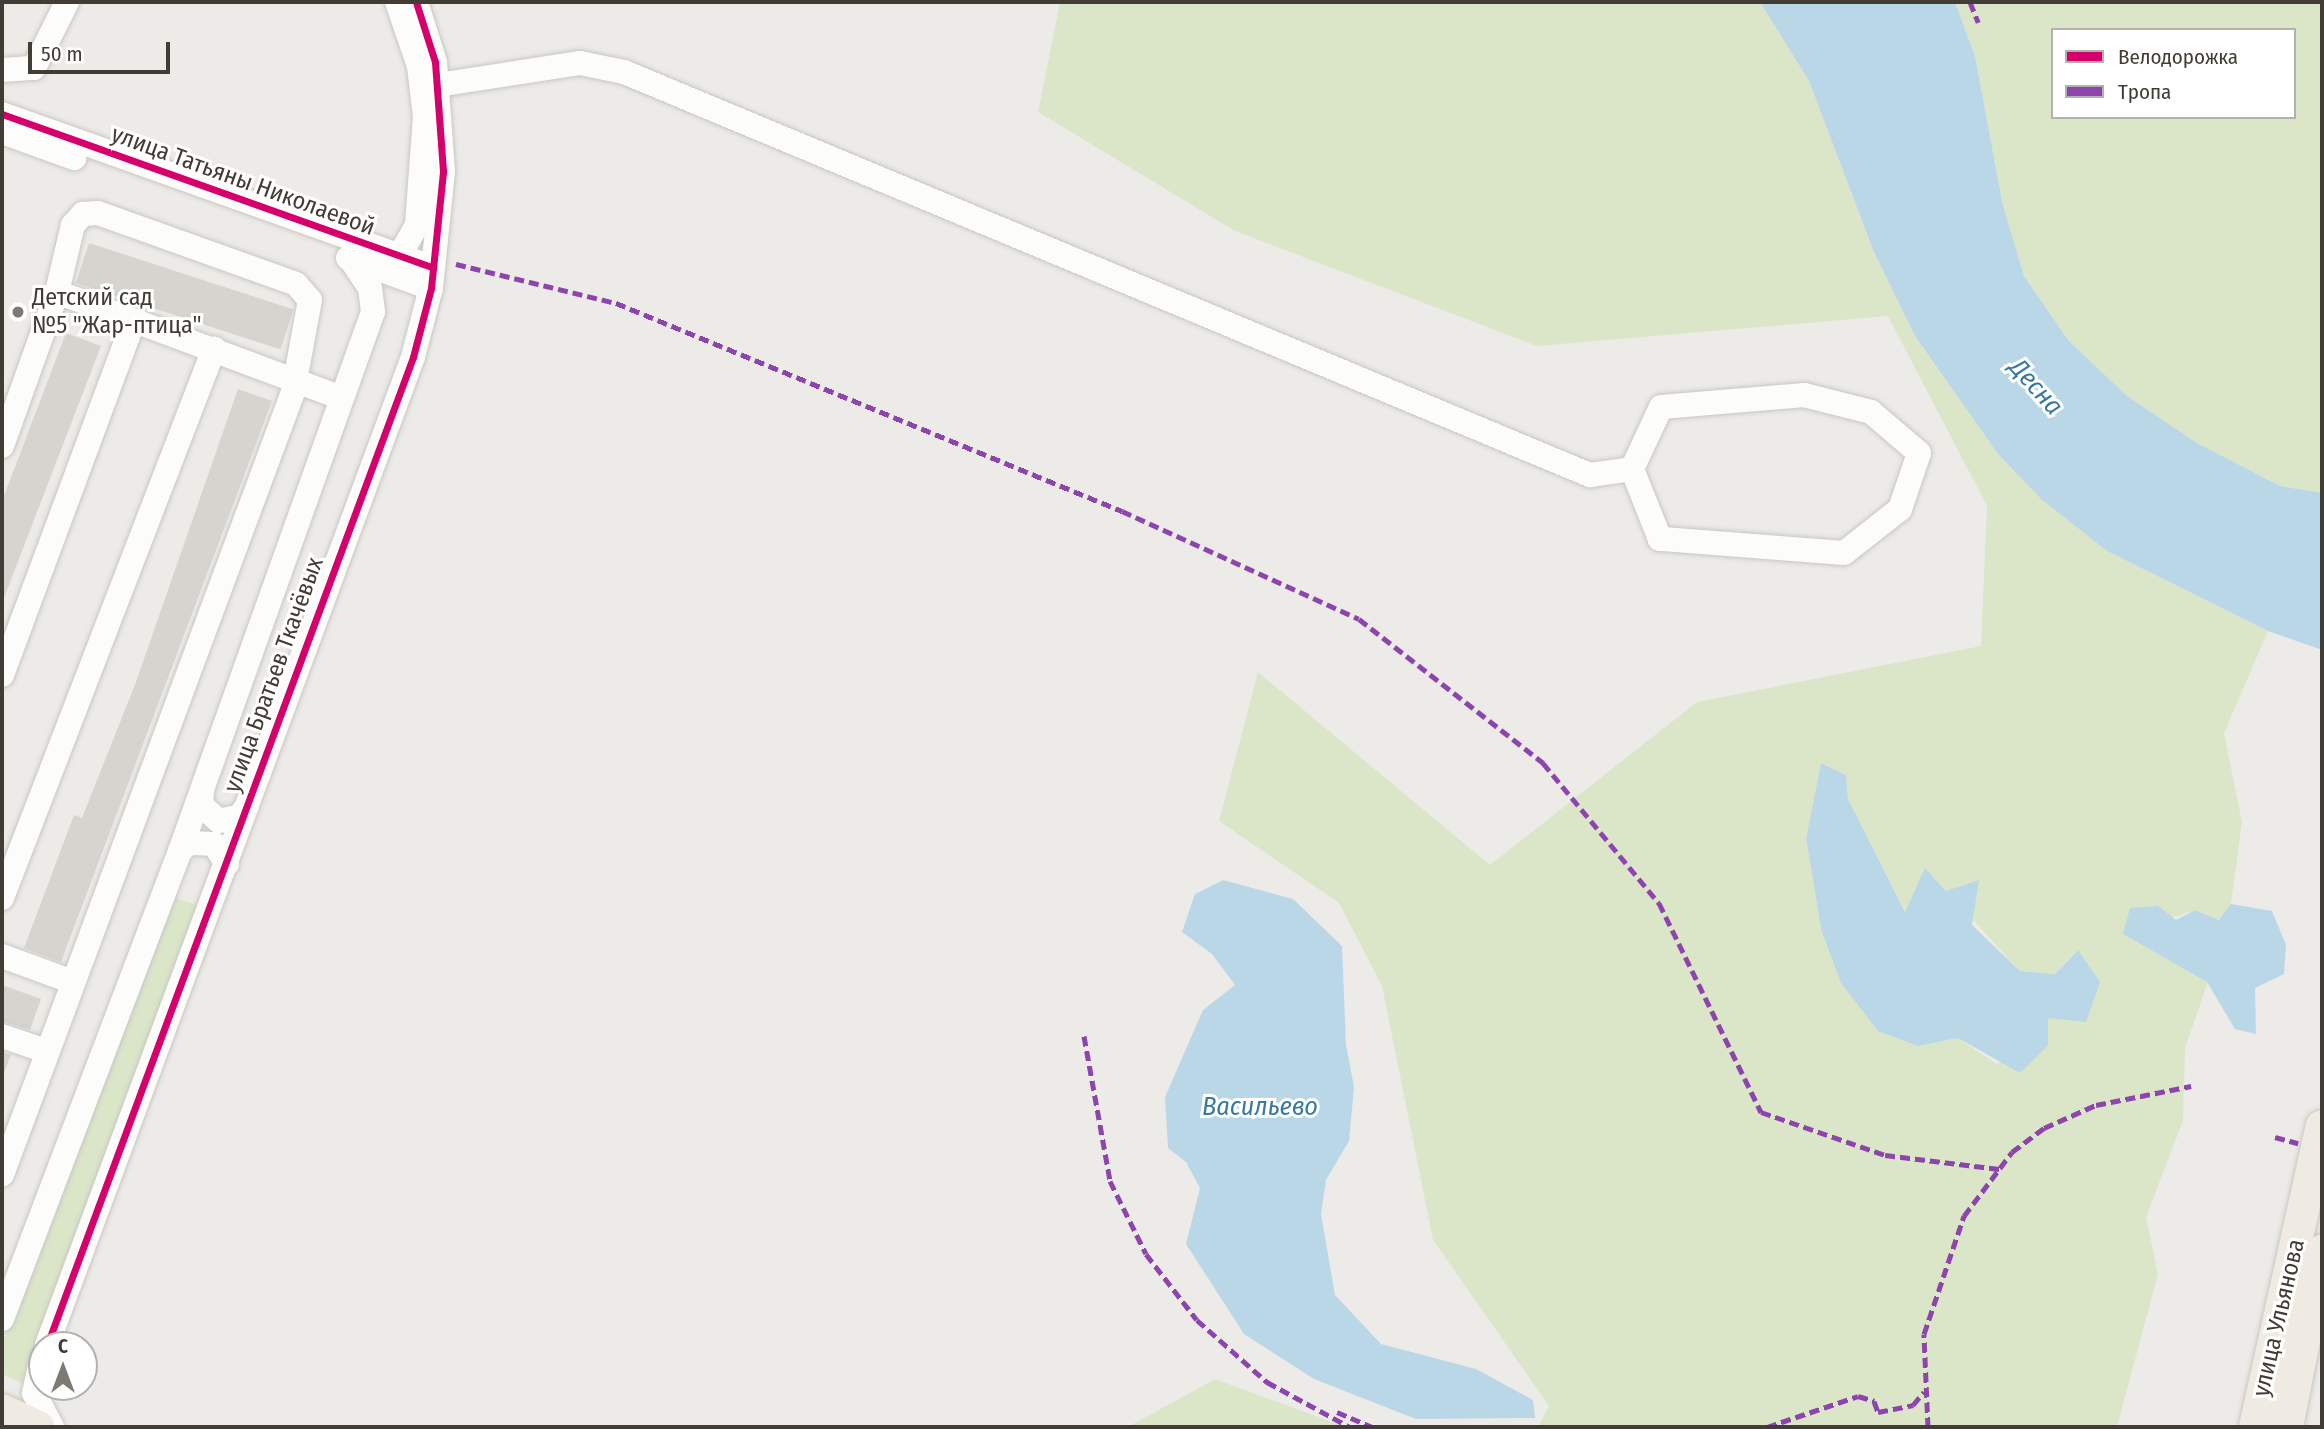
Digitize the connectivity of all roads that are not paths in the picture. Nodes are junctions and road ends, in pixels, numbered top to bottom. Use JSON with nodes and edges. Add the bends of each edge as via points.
{"nodes":[{"id":1,"x":67,"y":2,"type":"edge"},
{"id":2,"x":397,"y":2,"type":"edge"},
{"id":3,"x":416,"y":2,"type":"edge"},
{"id":4,"x":2,"y":71,"type":"edge"},
{"id":5,"x":438,"y":85,"type":"junction"},
{"id":6,"x":2,"y":114,"type":"edge"},
{"id":7,"x":2,"y":132,"type":"edge"},
{"id":8,"x":417,"y":225,"type":"junction"},
{"id":9,"x":347,"y":249,"type":"junction"},
{"id":10,"x":394,"y":265,"type":"junction"},
{"id":11,"x":431,"y":277,"type":"junction"},
{"id":12,"x":57,"y":292,"type":"junction"},
{"id":13,"x":373,"y":312,"type":"junction"},
{"id":14,"x":134,"y":321,"type":"junction"},
{"id":15,"x":214,"y":349,"type":"junction"},
{"id":16,"x":295,"y":378,"type":"junction"},
{"id":17,"x":342,"y":398,"type":"junction"},
{"id":18,"x":2,"y":446,"type":"edge"},
{"id":19,"x":1632,"y":469,"type":"junction"},
{"id":20,"x":2,"y":675,"type":"edge"},
{"id":21,"x":202,"y":790,"type":"junction"},
{"id":22,"x":247,"y":806,"type":"junction"},
{"id":23,"x":180,"y":851,"type":"junction"},
{"id":24,"x":227,"y":864,"type":"junction"},
{"id":25,"x":2,"y":898,"type":"edge"},
{"id":26,"x":2,"y":956,"type":"edge"},
{"id":27,"x":71,"y":981,"type":"junction"},
{"id":28,"x":2,"y":1036,"type":"edge"},
{"id":29,"x":46,"y":1051,"type":"junction"},
{"id":30,"x":2322,"y":1127,"type":"edge"},
{"id":31,"x":2,"y":1175,"type":"edge"},
{"id":32,"x":2322,"y":1250,"type":"edge"},
{"id":33,"x":2,"y":1316,"type":"edge"},
{"id":34,"x":52,"y":1331,"type":"edge"},
{"id":35,"x":38,"y":1401,"type":"edge"},
{"id":36,"x":2,"y":1410,"type":"edge"},
{"id":37,"x":38,"y":1427,"type":"edge"},
{"id":38,"x":52,"y":1427,"type":"edge"},
{"id":39,"x":2255,"y":1427,"type":"edge"},
{"id":40,"x":2287,"y":1427,"type":"edge"}],
"edges":[{"from":1,"to":4,"type":"street","via":[[34,68]]},
{"from":2,"to":8,"type":"street","via":[[419,66],[425,117]]},
{"from":3,"to":5,"type":"street","name":"улица Братьев Ткачёвых"},
{"from":5,"to":11,"type":"street","name":"улица Братьев Ткачёвых","via":[[443,171]]},
{"from":5,"to":19,"type":"street","via":[[580,63],[624,72],[1590,475]]},
{"from":6,"to":9,"type":"street","name":"улица Татьяны Николаевой"},
{"from":7,"to":9,"type":"street","name":"улица Татьяны Николаевой"},
{"from":8,"to":9,"type":"street"},
{"from":8,"to":10,"type":"street"},
{"from":9,"to":10,"type":"street","name":"улица Татьяны Николаевой"},
{"from":9,"to":13,"type":"street","via":[[370,288]]},
{"from":10,"to":11,"type":"street","name":"улица Татьяны Николаевой"},
{"from":10,"to":13,"type":"street"},
{"from":11,"to":22,"type":"street","name":"улица Братьев Ткачёвых","via":[[413,358]]},
{"from":12,"to":14,"type":"street"},
{"from":12,"to":16,"type":"street","via":[[73,225],[90,212],[296,284],[312,307]]},
{"from":12,"to":18,"type":"street"},
{"from":13,"to":17,"type":"street"},
{"from":14,"to":15,"type":"street"},
{"from":14,"to":20,"type":"street"},
{"from":15,"to":16,"type":"street"},
{"from":15,"to":25,"type":"street"},
{"from":16,"to":17,"type":"street"},
{"from":16,"to":27,"type":"street"},
{"from":17,"to":21,"type":"street"},
{"from":19,"to":19,"type":"street","via":[[1661,407],[1804,395],[1871,412],[1919,453],[1900,509],[1844,553],[1660,539]]},
{"from":21,"to":22,"type":"street","via":[[207,816],[219,821],[240,816]]},
{"from":21,"to":23,"type":"street"},
{"from":22,"to":24,"type":"street","name":"улица Братьев Ткачёвых"},
{"from":23,"to":24,"type":"street","via":[[189,843],[214,844]]},
{"from":23,"to":33,"type":"street"},
{"from":24,"to":34,"type":"street","name":"улица Братьев Ткачёвых"},
{"from":26,"to":27,"type":"street"},
{"from":27,"to":29,"type":"street"},
{"from":28,"to":29,"type":"street"},
{"from":29,"to":31,"type":"street"},
{"from":30,"to":39,"type":"main road","name":"улица Ульянова"},
{"from":32,"to":40,"type":"main road","name":"улица Ульянова"},
{"from":35,"to":38,"type":"street"},
{"from":36,"to":37,"type":"main road"}]}
